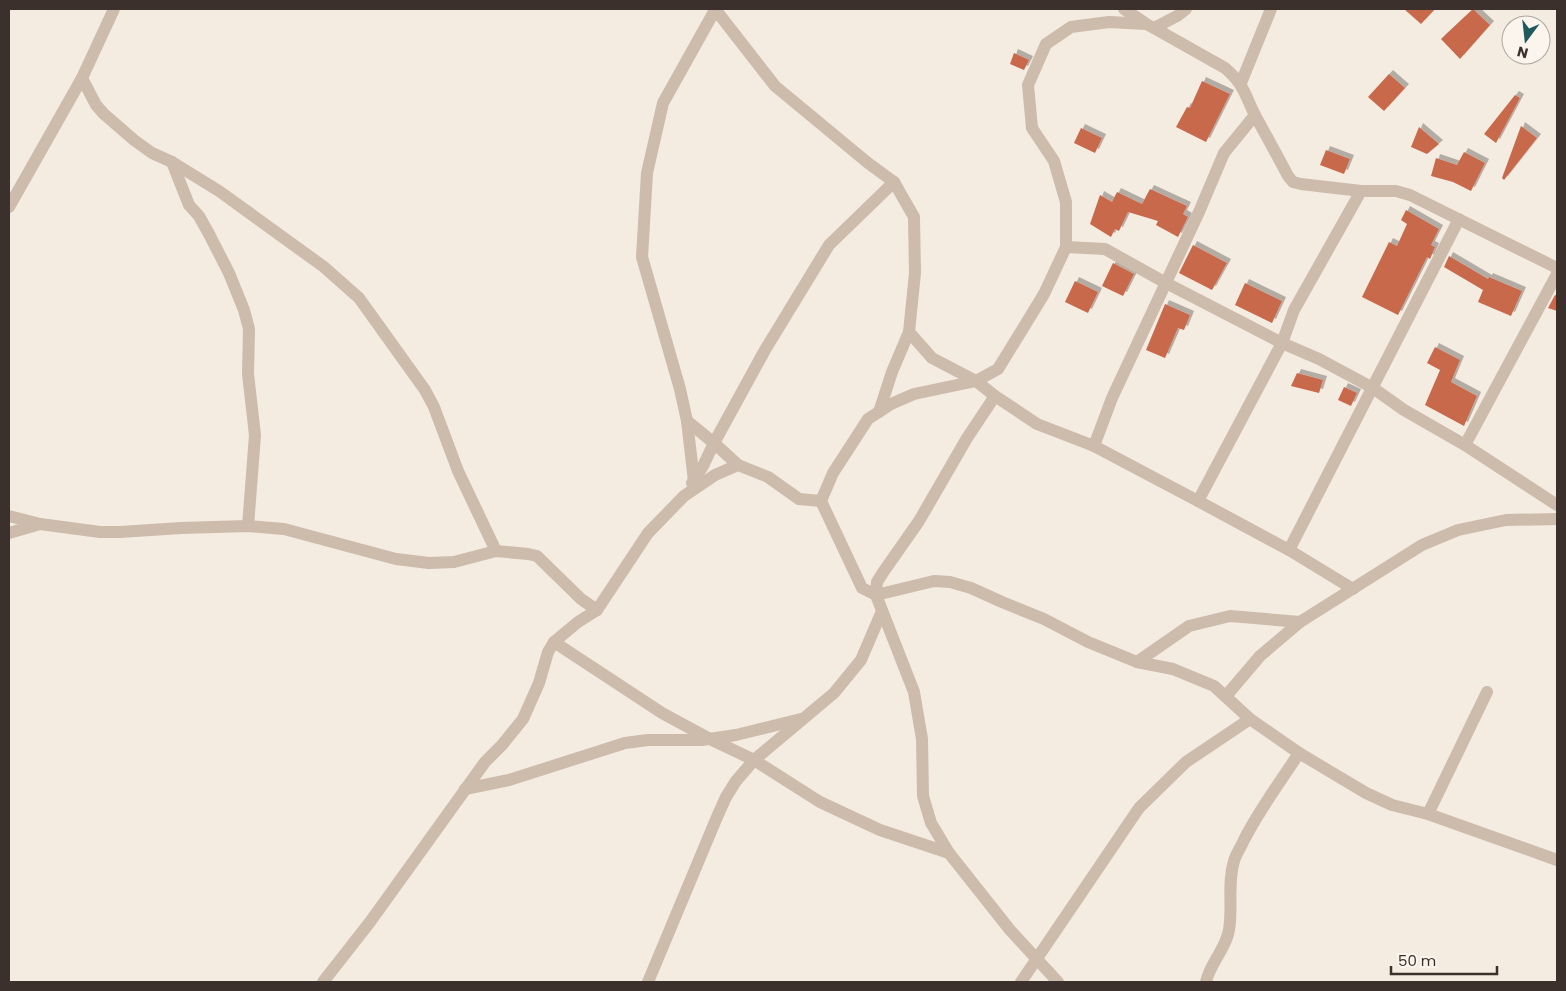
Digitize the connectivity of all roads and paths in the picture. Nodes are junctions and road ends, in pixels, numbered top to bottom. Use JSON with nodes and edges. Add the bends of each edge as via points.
{"nodes":[{"id":1,"x":114,"y":9,"type":"edge"},
{"id":2,"x":1124,"y":9,"type":"edge"},
{"id":3,"x":1186,"y":9,"type":"edge"},
{"id":4,"x":1271,"y":9,"type":"edge"},
{"id":5,"x":715,"y":10,"type":"edge"},
{"id":6,"x":1150,"y":26,"type":"junction"},
{"id":7,"x":82,"y":78,"type":"junction"},
{"id":8,"x":1241,"y":83,"type":"junction"},
{"id":9,"x":1255,"y":115,"type":"junction"},
{"id":10,"x":172,"y":162,"type":"junction"},
{"id":11,"x":894,"y":182,"type":"junction"},
{"id":12,"x":1361,"y":191,"type":"junction"},
{"id":13,"x":9,"y":207,"type":"edge"},
{"id":14,"x":1459,"y":219,"type":"junction"},
{"id":15,"x":1066,"y":247,"type":"junction"},
{"id":16,"x":1557,"y":268,"type":"edge"},
{"id":17,"x":1557,"y":274,"type":"edge"},
{"id":18,"x":1166,"y":283,"type":"junction"},
{"id":19,"x":908,"y":332,"type":"junction"},
{"id":20,"x":1282,"y":343,"type":"junction"},
{"id":21,"x":976,"y":381,"type":"junction"},
{"id":22,"x":1373,"y":388,"type":"junction"},
{"id":23,"x":995,"y":396,"type":"junction"},
{"id":24,"x":878,"y":412,"type":"junction"},
{"id":25,"x":687,"y":421,"type":"junction"},
{"id":26,"x":714,"y":442,"type":"junction"},
{"id":27,"x":1465,"y":445,"type":"junction"},
{"id":28,"x":1094,"y":446,"type":"junction"},
{"id":29,"x":738,"y":465,"type":"junction"},
{"id":30,"x":694,"y":481,"type":"junction"},
{"id":31,"x":684,"y":496,"type":"junction"},
{"id":32,"x":1198,"y":500,"type":"junction"},
{"id":33,"x":821,"y":501,"type":"junction"},
{"id":34,"x":1557,"y":505,"type":"edge"},
{"id":35,"x":9,"y":516,"type":"edge"},
{"id":36,"x":1557,"y":519,"type":"edge"},
{"id":37,"x":40,"y":524,"type":"junction"},
{"id":38,"x":248,"y":526,"type":"junction"},
{"id":39,"x":9,"y":533,"type":"edge"},
{"id":40,"x":1289,"y":550,"type":"junction"},
{"id":41,"x":496,"y":551,"type":"junction"},
{"id":42,"x":1354,"y":589,"type":"junction"},
{"id":43,"x":876,"y":595,"type":"junction"},
{"id":44,"x":597,"y":610,"type":"junction"},
{"id":45,"x":882,"y":611,"type":"junction"},
{"id":46,"x":1300,"y":622,"type":"junction"},
{"id":47,"x":554,"y":642,"type":"junction"},
{"id":48,"x":1137,"y":662,"type":"junction"},
{"id":49,"x":1487,"y":692,"type":"dead end"},
{"id":50,"x":1226,"y":696,"type":"junction"},
{"id":51,"x":803,"y":718,"type":"junction"},
{"id":52,"x":1250,"y":719,"type":"junction"},
{"id":53,"x":710,"y":739,"type":"junction"},
{"id":54,"x":1299,"y":753,"type":"junction"},
{"id":55,"x":754,"y":760,"type":"junction"},
{"id":56,"x":465,"y":790,"type":"junction"},
{"id":57,"x":1428,"y":814,"type":"junction"},
{"id":58,"x":949,"y":853,"type":"junction"},
{"id":59,"x":1557,"y":860,"type":"edge"},
{"id":60,"x":1036,"y":958,"type":"junction"},
{"id":61,"x":323,"y":982,"type":"edge"},
{"id":62,"x":648,"y":982,"type":"edge"},
{"id":63,"x":1020,"y":982,"type":"edge"},
{"id":64,"x":1058,"y":982,"type":"edge"},
{"id":65,"x":1206,"y":982,"type":"edge"}],
"edges":[{"from":1,"to":7,"type":"street"},
{"from":2,"to":6,"type":"street"},
{"from":3,"to":6,"type":"street"},
{"from":4,"to":8,"type":"street"},
{"from":5,"to":11,"type":"street","via":[[775,86]]},
{"from":5,"to":25,"type":"street","via":[[663,103],[647,173],[642,257]]},
{"from":6,"to":8,"type":"street","via":[[1225,68]]},
{"from":6,"to":15,"type":"street","via":[[1109,22],[1071,26],[1046,44],[1028,86],[1032,128],[1054,161],[1066,202]]},
{"from":7,"to":10,"type":"street","via":[[104,114],[152,153]]},
{"from":7,"to":13,"type":"street"},
{"from":8,"to":9,"type":"street"},
{"from":9,"to":12,"type":"street","via":[[1293,182]]},
{"from":9,"to":18,"type":"street","via":[[1224,153]]},
{"from":10,"to":38,"type":"street","via":[[189,205],[209,234],[229,273],[249,329],[248,374],[255,435]]},
{"from":10,"to":41,"type":"street","via":[[219,191],[324,267],[359,298],[425,390]]},
{"from":11,"to":19,"type":"street","via":[[914,217],[915,273]]},
{"from":11,"to":26,"type":"street","via":[[829,245]]},
{"from":12,"to":14,"type":"street","via":[[1410,194]]},
{"from":12,"to":20,"type":"street","via":[[1294,310]]},
{"from":14,"to":16,"type":"street"},
{"from":14,"to":22,"type":"street"},
{"from":15,"to":18,"type":"street","via":[[1104,249]]},
{"from":15,"to":21,"type":"street","via":[[1044,294],[998,369]]},
{"from":17,"to":27,"type":"street"},
{"from":18,"to":20,"type":"street"},
{"from":18,"to":28,"type":"street","via":[[1112,398]]},
{"from":19,"to":21,"type":"street","via":[[932,358]]},
{"from":19,"to":24,"type":"street"},
{"from":20,"to":22,"type":"street"},
{"from":20,"to":32,"type":"street"},
{"from":21,"to":23,"type":"street"},
{"from":21,"to":24,"type":"street","via":[[914,394]]},
{"from":22,"to":27,"type":"street"},
{"from":22,"to":40,"type":"street"},
{"from":23,"to":28,"type":"street","via":[[1037,424]]},
{"from":23,"to":43,"type":"street","via":[[919,521],[877,582]]},
{"from":24,"to":33,"type":"street","via":[[868,420],[833,474]]},
{"from":25,"to":26,"type":"street"},
{"from":25,"to":30,"type":"street"},
{"from":26,"to":29,"type":"street"},
{"from":26,"to":30,"type":"street"},
{"from":27,"to":34,"type":"street"},
{"from":28,"to":32,"type":"street"},
{"from":29,"to":31,"type":"street","via":[[715,475]]},
{"from":29,"to":33,"type":"street","via":[[768,477],[799,499]]},
{"from":30,"to":31,"type":"street"},
{"from":31,"to":44,"type":"street","via":[[648,533]]},
{"from":32,"to":40,"type":"street"},
{"from":33,"to":43,"type":"street","via":[[862,588]]},
{"from":35,"to":37,"type":"street"},
{"from":36,"to":42,"type":"street","via":[[1506,520],[1458,530],[1422,545]]},
{"from":37,"to":38,"type":"street","via":[[100,532]]},
{"from":37,"to":39,"type":"street"},
{"from":38,"to":41,"type":"street","via":[[284,529],[396,559],[429,563],[454,562]]},
{"from":40,"to":42,"type":"street"},
{"from":41,"to":44,"type":"street","via":[[537,556]]},
{"from":42,"to":46,"type":"street"},
{"from":43,"to":45,"type":"street"},
{"from":43,"to":48,"type":"street","via":[[934,582],[950,582],[1044,619]]},
{"from":44,"to":47,"type":"street"},
{"from":45,"to":51,"type":"street","via":[[861,660],[834,693]]},
{"from":45,"to":58,"type":"street","via":[[914,692],[922,739],[923,796],[931,823]]},
{"from":46,"to":48,"type":"street","via":[[1230,616],[1213,620],[1189,626]]},
{"from":46,"to":50,"type":"street","via":[[1260,656]]},
{"from":47,"to":53,"type":"street"},
{"from":47,"to":56,"type":"street","via":[[523,719]]},
{"from":48,"to":50,"type":"street","via":[[1173,669],[1214,686]]},
{"from":49,"to":57,"type":"street"},
{"from":50,"to":52,"type":"street"},
{"from":51,"to":53,"type":"street"},
{"from":51,"to":55,"type":"street"},
{"from":52,"to":54,"type":"street"},
{"from":52,"to":60,"type":"street","via":[[1186,762],[1139,808]]},
{"from":53,"to":55,"type":"street"},
{"from":53,"to":56,"type":"street","via":[[625,743],[509,780]]},
{"from":54,"to":57,"type":"street","via":[[1366,793],[1392,805]]},
{"from":54,"to":65,"type":"street","via":[[1234,860],[1229,932]]},
{"from":55,"to":58,"type":"street","via":[[845,814],[880,830]]},
{"from":55,"to":62,"type":"street","via":[[726,797]]},
{"from":56,"to":61,"type":"street"},
{"from":57,"to":59,"type":"street"},
{"from":58,"to":60,"type":"street"},
{"from":60,"to":63,"type":"street"},
{"from":60,"to":64,"type":"street"}]}
